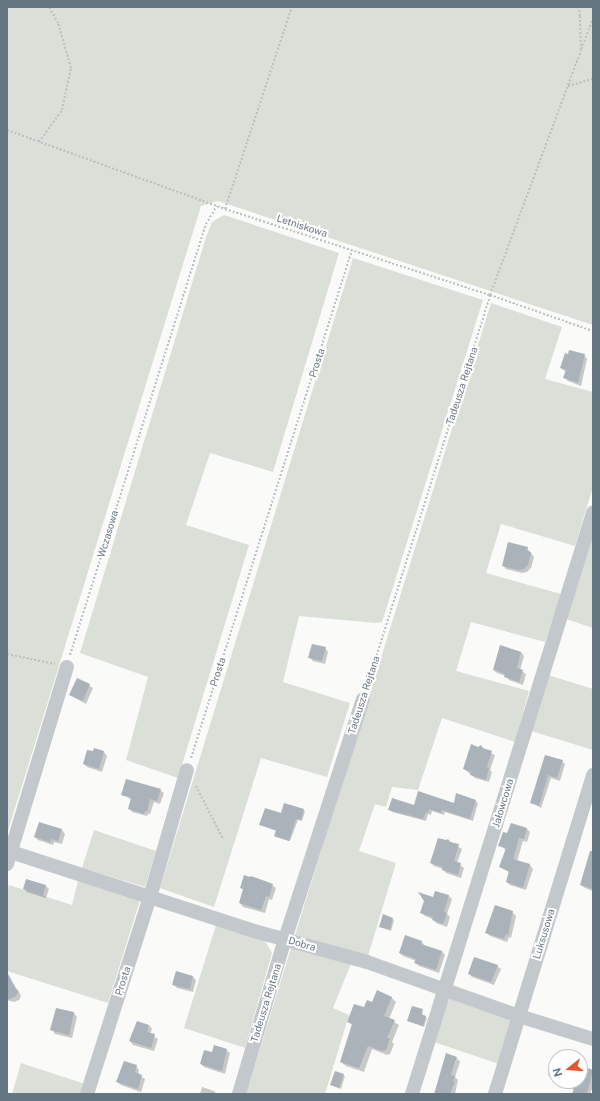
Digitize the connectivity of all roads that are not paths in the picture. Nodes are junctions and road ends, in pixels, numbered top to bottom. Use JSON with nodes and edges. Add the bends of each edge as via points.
{"nodes":[{"id":1,"x":593,"y":513,"type":"edge"},
{"id":2,"x":67,"y":667,"type":"road end"},
{"id":3,"x":363,"y":699,"type":"road end"},
{"id":4,"x":187,"y":770,"type":"road end"},
{"id":5,"x":593,"y":775,"type":"edge"},
{"id":6,"x":9,"y":858,"type":"edge"},
{"id":7,"x":150,"y":897,"type":"junction"},
{"id":8,"x":285,"y":939,"type":"junction"},
{"id":9,"x":446,"y":989,"type":"junction"},
{"id":10,"x":519,"y":1016,"type":"junction"},
{"id":11,"x":593,"y":1039,"type":"edge"},
{"id":12,"x":87,"y":1094,"type":"edge"},
{"id":13,"x":239,"y":1094,"type":"edge"},
{"id":14,"x":412,"y":1094,"type":"edge"},
{"id":15,"x":495,"y":1094,"type":"edge"}],
"edges":[{"from":1,"to":9,"type":"street","name":"Jałowcowa"},
{"from":2,"to":6,"type":"street"},
{"from":3,"to":8,"type":"street","name":"Tadeusza Rejtana"},
{"from":4,"to":7,"type":"street","name":"Prosta"},
{"from":5,"to":10,"type":"street","name":"Luksusowa"},
{"from":6,"to":7,"type":"street","name":"Dobra"},
{"from":7,"to":8,"type":"street","name":"Dobra"},
{"from":7,"to":12,"type":"street","name":"Prosta"},
{"from":8,"to":9,"type":"street","name":"Dobra","via":[[367,962]]},
{"from":8,"to":13,"type":"street","name":"Tadeusza Rejtana"},
{"from":9,"to":10,"type":"street","name":"Dobra"},
{"from":9,"to":14,"type":"street","name":"Jałowcowa"},
{"from":10,"to":11,"type":"street","name":"Dobra"},
{"from":10,"to":15,"type":"street","name":"Luksusowa"}]}
